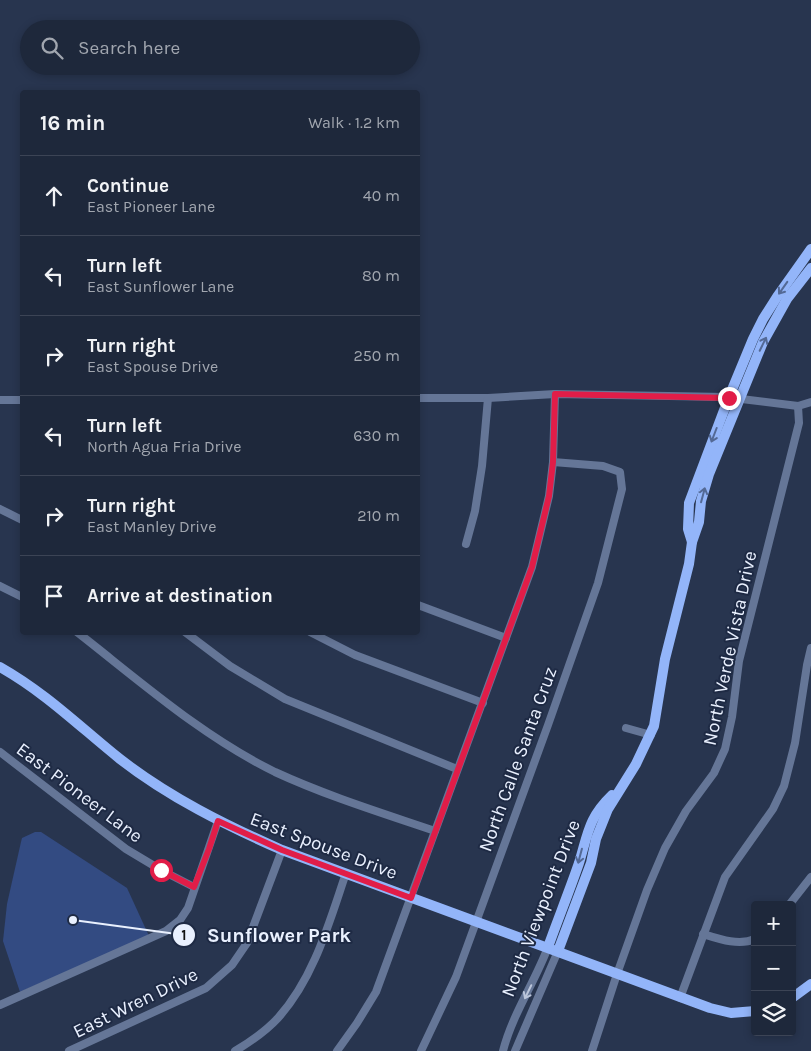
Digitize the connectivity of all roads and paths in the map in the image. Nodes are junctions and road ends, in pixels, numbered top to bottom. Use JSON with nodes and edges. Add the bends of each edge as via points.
{"nodes":[{"id":1,"x":811,"y":249,"type":"edge"},
{"id":2,"x":811,"y":268,"type":"edge"},
{"id":3,"x":555,"y":394,"type":"junction"},
{"id":4,"x":420,"y":398,"type":"edge"},
{"id":5,"x":488,"y":398,"type":"junction"},
{"id":6,"x":734,"y":398,"type":"junction"},
{"id":7,"x":0,"y":400,"type":"edge"},
{"id":8,"x":20,"y":400,"type":"edge"},
{"id":9,"x":811,"y":402,"type":"edge"},
{"id":10,"x":798,"y":406,"type":"junction"},
{"id":11,"x":553,"y":462,"type":"junction"},
{"id":12,"x":0,"y":509,"type":"edge"},
{"id":13,"x":20,"y":519,"type":"edge"},
{"id":14,"x":466,"y":544,"type":"dead end"},
{"id":15,"x":0,"y":586,"type":"edge"},
{"id":16,"x":20,"y":596,"type":"edge"},
{"id":17,"x":420,"y":606,"type":"edge"},
{"id":18,"x":81,"y":635,"type":"edge"},
{"id":19,"x":189,"y":635,"type":"edge"},
{"id":20,"x":316,"y":635,"type":"edge"},
{"id":21,"x":506,"y":638,"type":"junction"},
{"id":22,"x":811,"y":648,"type":"edge"},
{"id":23,"x":0,"y":667,"type":"edge"},
{"id":24,"x":483,"y":703,"type":"junction"},
{"id":25,"x":626,"y":728,"type":"dead end"},
{"id":26,"x":651,"y":735,"type":"junction"},
{"id":27,"x":0,"y":752,"type":"edge"},
{"id":28,"x":457,"y":769,"type":"junction"},
{"id":29,"x":621,"y":785,"type":"junction"},
{"id":30,"x":218,"y":821,"type":"junction"},
{"id":31,"x":435,"y":831,"type":"junction"},
{"id":32,"x":282,"y":850,"type":"junction"},
{"id":33,"x":346,"y":873,"type":"junction"},
{"id":34,"x":811,"y":877,"type":"edge"},
{"id":35,"x":194,"y":887,"type":"junction"},
{"id":36,"x":411,"y":898,"type":"junction"},
{"id":37,"x":792,"y":901,"type":"edge"},
{"id":38,"x":475,"y":922,"type":"junction"},
{"id":39,"x":704,"y":934,"type":"junction"},
{"id":40,"x":751,"y":940,"type":"edge"},
{"id":41,"x":548,"y":947,"type":"junction"},
{"id":42,"x":558,"y":951,"type":"junction"},
{"id":43,"x":617,"y":974,"type":"junction"},
{"id":44,"x":811,"y":984,"type":"edge"},
{"id":45,"x":796,"y":995,"type":"edge"},
{"id":46,"x":680,"y":998,"type":"junction"},
{"id":47,"x":0,"y":1005,"type":"edge"},
{"id":48,"x":751,"y":1011,"type":"edge"},
{"id":49,"x":69,"y":1051,"type":"edge"},
{"id":50,"x":235,"y":1051,"type":"edge"},
{"id":51,"x":337,"y":1051,"type":"edge"},
{"id":52,"x":421,"y":1051,"type":"edge"},
{"id":53,"x":503,"y":1051,"type":"edge"},
{"id":54,"x":515,"y":1051,"type":"edge"},
{"id":55,"x":592,"y":1051,"type":"edge"}],
"edges":[{"from":1,"to":6,"type":"main road","name":"North Viewpoint Drive","one_way":true,"via":[[763,319],[746,354]]},
{"from":6,"to":2,"type":"main road","name":"North Viewpoint Drive","one_way":true,"via":[[787,299]]},
{"from":3,"to":5,"type":"street"},
{"from":3,"to":6,"type":"street"},
{"from":3,"to":11,"type":"street"},
{"from":4,"to":5,"type":"street"},
{"from":5,"to":14,"type":"street","via":[[482,466]]},
{"from":6,"to":10,"type":"street"},
{"from":6,"to":26,"type":"main road","name":"North Viewpoint Drive","via":[[701,501],[660,680],[657,714]]},
{"from":7,"to":8,"type":"street"},
{"from":9,"to":10,"type":"street"},
{"from":10,"to":43,"type":"street","name":"North Verde Vista Drive","via":[[799,423],[738,661],[725,749],[714,774],[686,811],[665,848]]},
{"from":11,"to":21,"type":"street","via":[[549,496],[532,567]]},
{"from":11,"to":38,"type":"street","name":"North Calle Santa Cruz","via":[[603,466],[620,472],[622,489],[598,583]]},
{"from":12,"to":13,"type":"street"},
{"from":15,"to":16,"type":"street"},
{"from":17,"to":21,"type":"street"},
{"from":18,"to":31,"type":"street","via":[[230,747],[313,788]]},
{"from":19,"to":28,"type":"street","via":[[230,666],[285,699]]},
{"from":20,"to":24,"type":"street","via":[[355,655]]},
{"from":21,"to":24,"type":"street"},
{"from":22,"to":39,"type":"street","via":[[796,743],[784,786],[773,809],[725,877]]},
{"from":23,"to":30,"type":"main road","name":"East Spouse Drive","via":[[53,701],[122,760]]},
{"from":24,"to":28,"type":"street"},
{"from":25,"to":26,"type":"street"},
{"from":26,"to":29,"type":"main road","name":"North Viewpoint Drive"},
{"from":27,"to":35,"type":"street","name":"East Pioneer Lane","via":[[126,849]]},
{"from":28,"to":31,"type":"street"},
{"from":29,"to":41,"type":"main road","name":"North Viewpoint Drive","one_way":true,"via":[[600,806],[590,824]]},
{"from":29,"to":42,"type":"main road","name":"North Viewpoint Drive","via":[[601,826],[591,863]]},
{"from":30,"to":32,"type":"main road","name":"East Spouse Drive"},
{"from":30,"to":35,"type":"street"},
{"from":31,"to":36,"type":"street"},
{"from":32,"to":33,"type":"main road","name":"East Spouse Drive"},
{"from":32,"to":49,"type":"street","name":"East Wren Drive","via":[[247,943],[232,965],[206,988]]},
{"from":33,"to":36,"type":"main road","name":"East Spouse Drive"},
{"from":33,"to":50,"type":"street","via":[[320,950],[299,988],[278,1018]]},
{"from":34,"to":37,"type":"street"},
{"from":35,"to":47,"type":"street","via":[[188,908],[180,920],[166,931]]},
{"from":36,"to":38,"type":"main road","name":"East Spouse Drive"},
{"from":36,"to":51,"type":"street","via":[[376,992]]},
{"from":38,"to":41,"type":"main road","name":"East Spouse Drive"},
{"from":38,"to":52,"type":"street","name":"North Calle Santa Cruz","via":[[456,977]]},
{"from":39,"to":40,"type":"street","via":[[738,942]]},
{"from":39,"to":46,"type":"street"},
{"from":41,"to":42,"type":"main road","name":"East Spouse Drive"},
{"from":41,"to":53,"type":"street","name":"North Viewpoint Drive","one_way":true},
{"from":42,"to":43,"type":"main road","name":"East Spouse Drive"},
{"from":42,"to":54,"type":"street","name":"North Viewpoint Drive"},
{"from":43,"to":46,"type":"main road","name":"East Spouse Drive"},
{"from":43,"to":55,"type":"street","name":"North Verde Vista Drive"},
{"from":44,"to":45,"type":"main road"},
{"from":46,"to":48,"type":"main road","name":"East Spouse Drive","via":[[731,1013]]}]}
